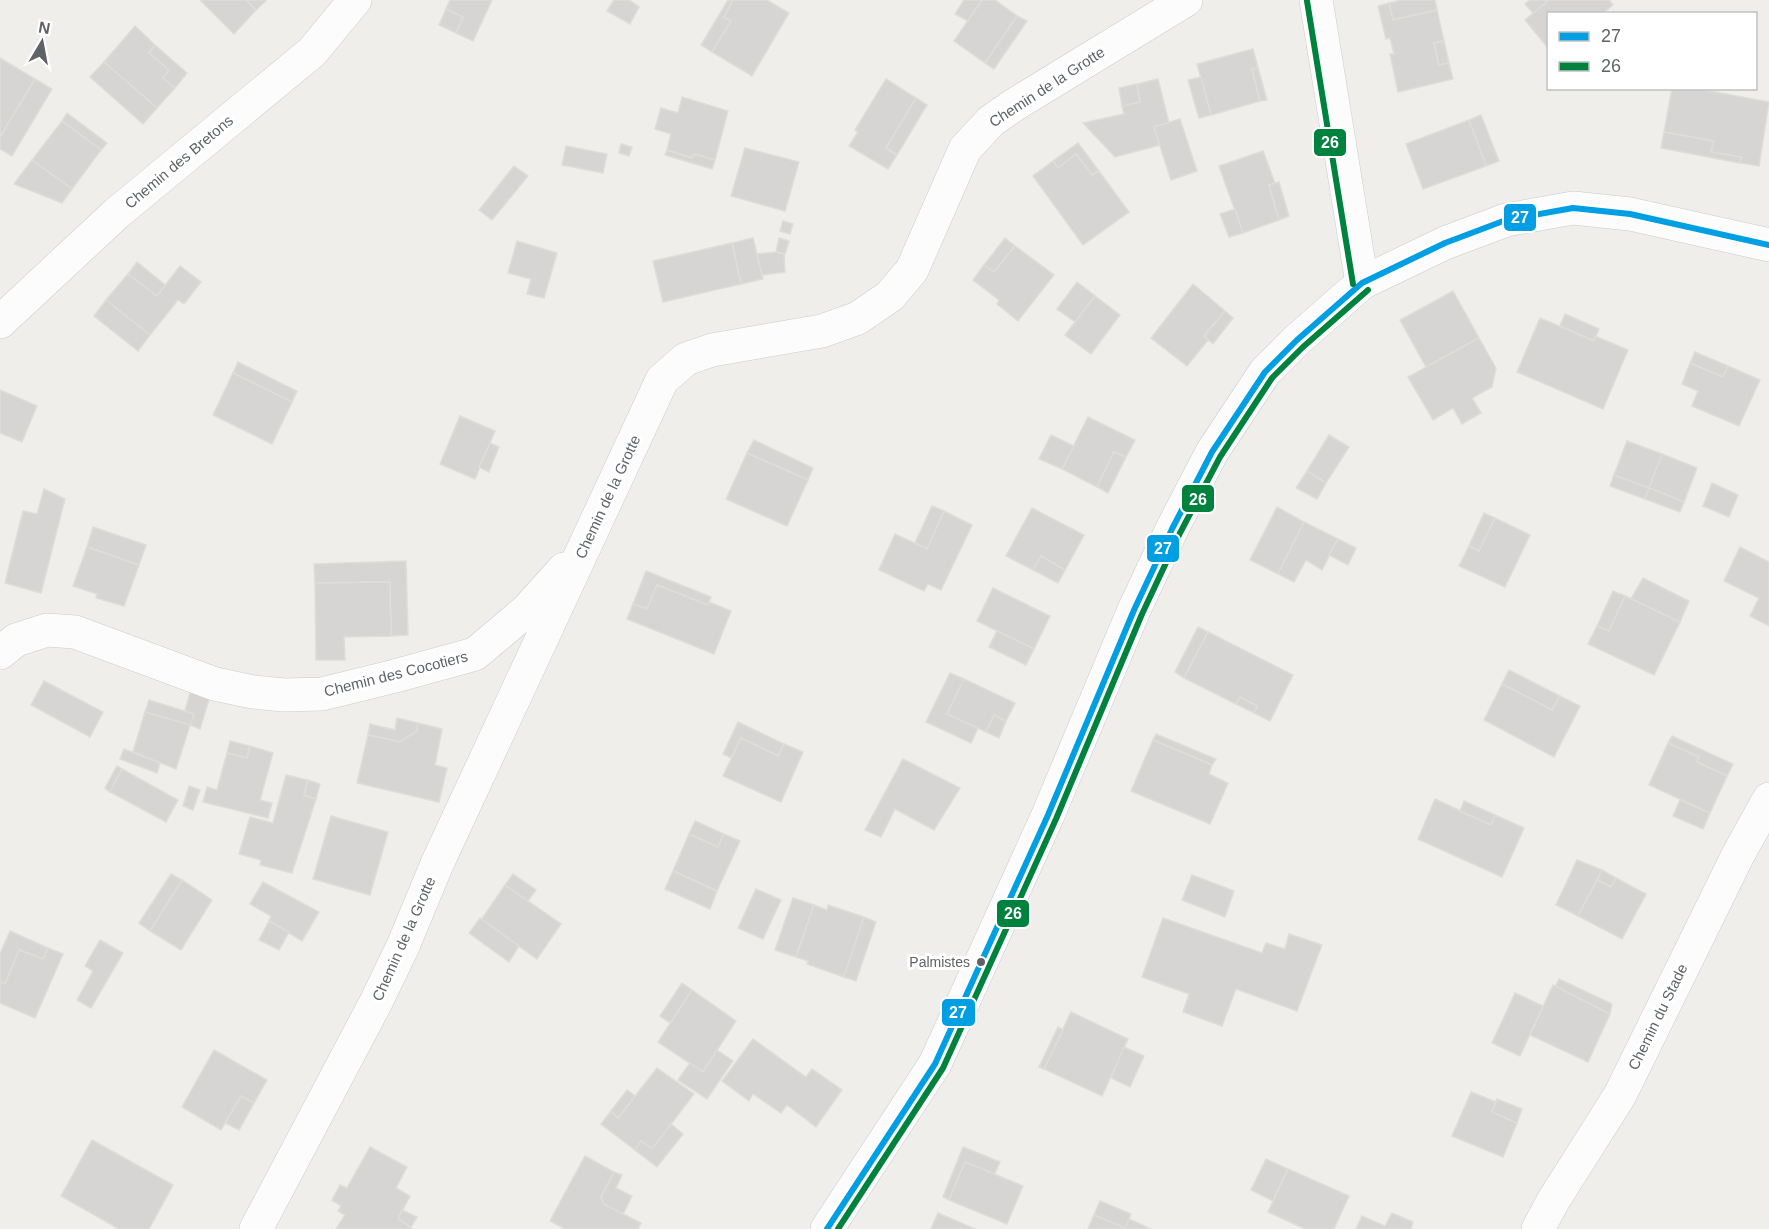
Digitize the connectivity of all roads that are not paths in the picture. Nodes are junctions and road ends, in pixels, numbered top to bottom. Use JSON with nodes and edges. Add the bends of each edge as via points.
{"nodes":[{"id":1,"x":355,"y":0,"type":"edge"},
{"id":2,"x":1186,"y":0,"type":"edge"},
{"id":3,"x":1316,"y":0,"type":"edge"},
{"id":4,"x":1769,"y":245,"type":"edge"},
{"id":5,"x":1362,"y":283,"type":"junction"},
{"id":6,"x":0,"y":322,"type":"edge"},
{"id":7,"x":585,"y":547,"type":"junction"},
{"id":8,"x":0,"y":653,"type":"edge"},
{"id":9,"x":1765,"y":816,"type":"edge"},
{"id":10,"x":256,"y":1229,"type":"edge"},
{"id":11,"x":827,"y":1229,"type":"edge"},
{"id":12,"x":1538,"y":1229,"type":"edge"}],
"edges":[{"from":1,"to":6,"type":"street","name":"Chemin des Bretons","via":[[312,52],[117,213]]},
{"from":2,"to":7,"type":"street","name":"Chemin de la Grotte","via":[[991,121],[964,149],[912,270],[890,296],[858,318],[822,331],[712,350],[686,359],[662,380]]},
{"from":3,"to":5,"type":"street"},
{"from":4,"to":5,"type":"street","via":[[1630,214],[1573,208],[1506,220],[1445,243]]},
{"from":5,"to":11,"type":"street","via":[[1265,372],[1212,452],[1134,610],[1048,815],[935,1064]]},
{"from":7,"to":8,"type":"street","name":"Chemin des Cocotiers","via":[[526,611],[476,654],[322,694],[284,696],[215,684],[75,632],[47,630],[16,640]]},
{"from":7,"to":10,"type":"street","name":"Chemin de la Grotte","via":[[381,993]]},
{"from":9,"to":12,"type":"street","name":"Chemin du Stade","via":[[1738,855],[1620,1095]]}]}
